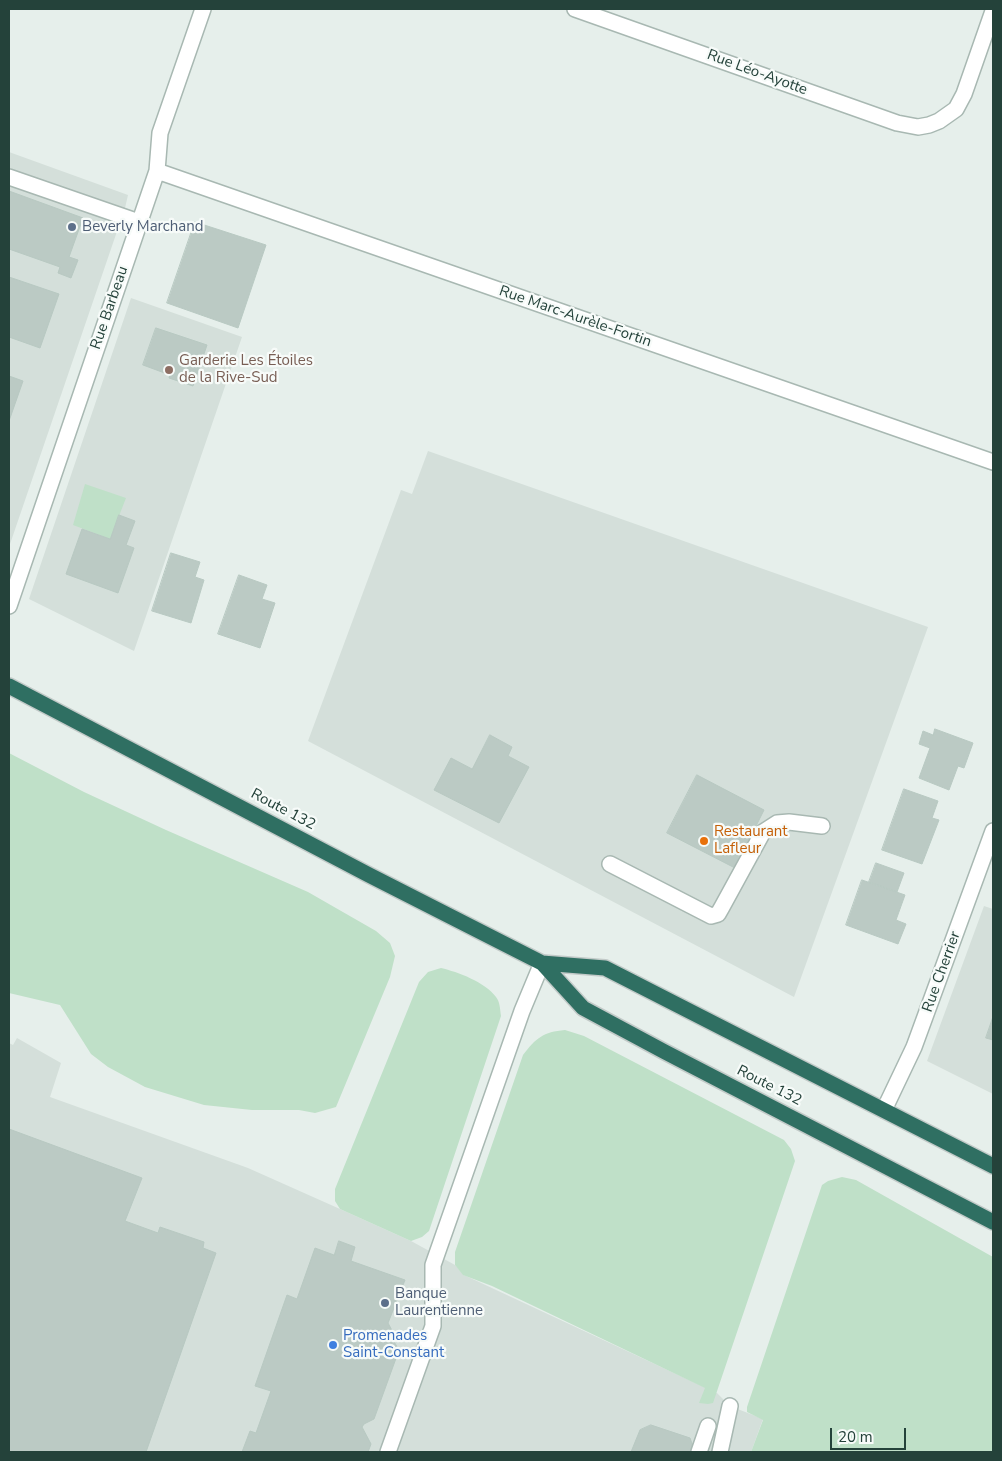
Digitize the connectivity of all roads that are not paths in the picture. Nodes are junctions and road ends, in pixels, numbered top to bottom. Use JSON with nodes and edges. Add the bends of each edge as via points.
{"nodes":[{"id":1,"x":203,"y":9,"type":"edge"},
{"id":2,"x":575,"y":9,"type":"edge"},
{"id":3,"x":993,"y":11,"type":"edge"},
{"id":4,"x":157,"y":171,"type":"junction"},
{"id":5,"x":9,"y":177,"type":"edge"},
{"id":6,"x":139,"y":222,"type":"junction"},
{"id":7,"x":993,"y":462,"type":"edge"},
{"id":8,"x":9,"y":606,"type":"edge"},
{"id":9,"x":9,"y":686,"type":"edge"},
{"id":10,"x":822,"y":826,"type":"dead end"},
{"id":11,"x":993,"y":831,"type":"edge"},
{"id":12,"x":610,"y":864,"type":"dead end"},
{"id":13,"x":542,"y":963,"type":"junction"},
{"id":14,"x":884,"y":1110,"type":"junction"},
{"id":15,"x":993,"y":1166,"type":"edge"},
{"id":16,"x":993,"y":1222,"type":"edge"},
{"id":17,"x":730,"y":1406,"type":"dead end"},
{"id":18,"x":708,"y":1426,"type":"dead end"},
{"id":19,"x":388,"y":1452,"type":"edge"},
{"id":20,"x":698,"y":1452,"type":"edge"},
{"id":21,"x":720,"y":1452,"type":"edge"}],
"edges":[{"from":1,"to":4,"type":"street","name":"Rue Barbeau","via":[[160,133]]},
{"from":2,"to":3,"type":"street","name":"Rue Léo-Ayotte","via":[[897,123],[918,127],[940,121],[960,103]]},
{"from":4,"to":6,"type":"street","name":"Rue Barbeau"},
{"from":4,"to":7,"type":"street","name":"Rue Marc-Aurèle-Fortin"},
{"from":5,"to":6,"type":"street"},
{"from":6,"to":8,"type":"street","name":"Rue Barbeau"},
{"from":9,"to":13,"type":"highway","name":"Route 132"},
{"from":10,"to":12,"type":"street","via":[[777,823],[763,832],[718,914],[712,916]]},
{"from":11,"to":14,"type":"street","name":"Rue Cherrier","via":[[914,1047]]},
{"from":13,"to":14,"type":"highway","name":"Route 132","via":[[605,968]]},
{"from":13,"to":16,"type":"highway","name":"Route 132","via":[[583,1008]]},
{"from":13,"to":19,"type":"street","via":[[522,1011],[433,1265],[433,1326]]},
{"from":14,"to":15,"type":"highway","name":"Route 132"},
{"from":17,"to":21,"type":"street"},
{"from":18,"to":20,"type":"street"}]}
